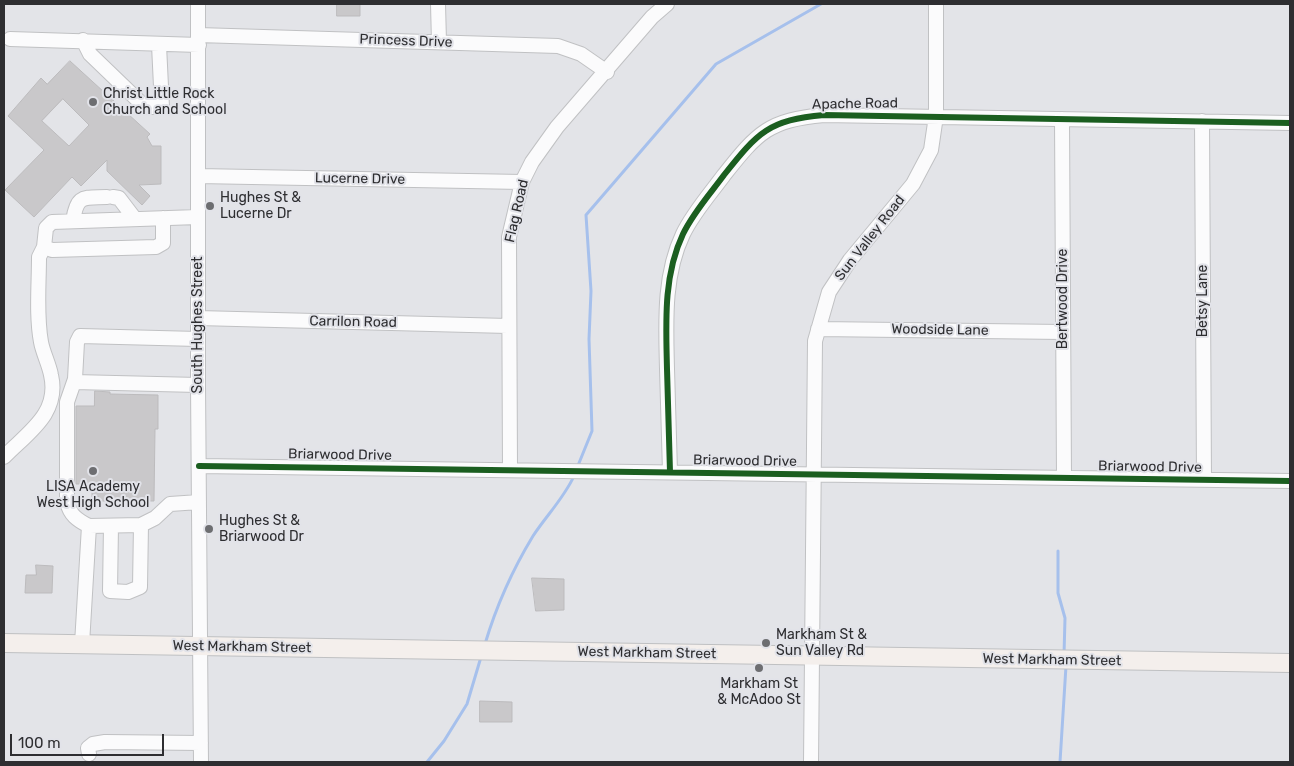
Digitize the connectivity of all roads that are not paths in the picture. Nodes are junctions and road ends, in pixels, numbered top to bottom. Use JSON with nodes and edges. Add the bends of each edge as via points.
{"nodes":[{"id":1,"x":198,"y":4,"type":"edge"},
{"id":2,"x":438,"y":4,"type":"edge"},
{"id":3,"x":667,"y":4,"type":"edge"},
{"id":4,"x":936,"y":4,"type":"edge"},
{"id":5,"x":10,"y":39,"type":"dead end"},
{"id":6,"x":83,"y":40,"type":"junction"},
{"id":7,"x":198,"y":40,"type":"junction"},
{"id":8,"x":439,"y":42,"type":"junction"},
{"id":9,"x":159,"y":45,"type":"junction"},
{"id":10,"x":607,"y":72,"type":"junction"},
{"id":11,"x":936,"y":116,"type":"junction"},
{"id":12,"x":1062,"y":119,"type":"junction"},
{"id":13,"x":1202,"y":121,"type":"junction"},
{"id":14,"x":1290,"y":122,"type":"edge"},
{"id":15,"x":198,"y":176,"type":"junction"},
{"id":16,"x":522,"y":182,"type":"junction"},
{"id":17,"x":198,"y":217,"type":"junction"},
{"id":18,"x":163,"y":218,"type":"junction"},
{"id":19,"x":135,"y":219,"type":"junction"},
{"id":20,"x":73,"y":221,"type":"junction"},
{"id":21,"x":44,"y":247,"type":"junction"},
{"id":22,"x":198,"y":318,"type":"junction"},
{"id":23,"x":508,"y":326,"type":"junction"},
{"id":24,"x":818,"y":329,"type":"junction"},
{"id":25,"x":1063,"y":332,"type":"junction"},
{"id":26,"x":198,"y":340,"type":"junction"},
{"id":27,"x":74,"y":382,"type":"junction"},
{"id":28,"x":198,"y":385,"type":"junction"},
{"id":29,"x":4,"y":457,"type":"edge"},
{"id":30,"x":199,"y":466,"type":"junction"},
{"id":31,"x":510,"y":470,"type":"junction"},
{"id":32,"x":670,"y":472,"type":"junction"},
{"id":33,"x":814,"y":474,"type":"junction"},
{"id":34,"x":1064,"y":478,"type":"junction"},
{"id":35,"x":1204,"y":480,"type":"junction"},
{"id":36,"x":1290,"y":481,"type":"edge"},
{"id":37,"x":199,"y":502,"type":"junction"},
{"id":38,"x":141,"y":525,"type":"junction"},
{"id":39,"x":89,"y":526,"type":"junction"},
{"id":40,"x":111,"y":526,"type":"junction"},
{"id":41,"x":4,"y":643,"type":"edge"},
{"id":42,"x":82,"y":644,"type":"junction"},
{"id":43,"x":200,"y":646,"type":"junction"},
{"id":44,"x":811,"y":656,"type":"junction"},
{"id":45,"x":1290,"y":663,"type":"edge"},
{"id":46,"x":201,"y":743,"type":"junction"},
{"id":47,"x":89,"y":754,"type":"dead end"},
{"id":48,"x":201,"y":762,"type":"edge"},
{"id":49,"x":811,"y":762,"type":"edge"}],
"edges":[{"from":1,"to":7,"type":"street","name":"South Hughes Street"},
{"from":2,"to":8,"type":"street"},
{"from":3,"to":10,"type":"street","name":"Flag Road","via":[[652,17]]},
{"from":4,"to":11,"type":"street","name":"Sun Valley Road"},
{"from":5,"to":6,"type":"street","name":"Princess Drive"},
{"from":6,"to":9,"type":"street","name":"Princess Drive"},
{"from":6,"to":9,"type":"street","via":[[90,54],[146,107],[162,107]]},
{"from":7,"to":8,"type":"street","name":"Princess Drive"},
{"from":7,"to":9,"type":"street","name":"Princess Drive"},
{"from":7,"to":15,"type":"street","name":"South Hughes Street"},
{"from":8,"to":10,"type":"street","name":"Princess Drive","via":[[558,46],[581,54]]},
{"from":10,"to":16,"type":"street","name":"Flag Road","via":[[557,127]]},
{"from":11,"to":12,"type":"street","name":"Apache Road"},
{"from":11,"to":24,"type":"street","name":"Sun Valley Road","via":[[931,150],[921,171],[850,260],[829,292]]},
{"from":11,"to":32,"type":"street","name":"Apache Road","via":[[824,115],[792,118],[756,138],[704,202],[683,234],[670,272],[667,323]]},
{"from":12,"to":13,"type":"street","name":"Apache Road"},
{"from":12,"to":25,"type":"street","name":"Bertwood Drive"},
{"from":13,"to":14,"type":"street","name":"Apache Road"},
{"from":13,"to":35,"type":"street","name":"Betsy Lane"},
{"from":15,"to":16,"type":"street","name":"Lucerne Drive"},
{"from":15,"to":17,"type":"street","name":"South Hughes Street"},
{"from":16,"to":23,"type":"street","name":"Flag Road","via":[[509,238]]},
{"from":17,"to":18,"type":"street"},
{"from":17,"to":22,"type":"street","name":"South Hughes Street"},
{"from":18,"to":19,"type":"street"},
{"from":18,"to":21,"type":"street","via":[[163,243],[156,247],[52,250]]},
{"from":19,"to":20,"type":"street"},
{"from":19,"to":20,"type":"street","via":[[119,198],[110,197],[78,201]]},
{"from":20,"to":21,"type":"street","via":[[48,225]]},
{"from":21,"to":29,"type":"street","via":[[39,257],[39,326],[53,391],[39,425]]},
{"from":22,"to":23,"type":"street","name":"Carrilon Road"},
{"from":22,"to":26,"type":"street","name":"South Hughes Street"},
{"from":23,"to":31,"type":"street","name":"Flag Road"},
{"from":24,"to":25,"type":"street","name":"Woodside Lane"},
{"from":24,"to":33,"type":"street","name":"Sun Valley Road","via":[[813,357]]},
{"from":25,"to":34,"type":"street","name":"Bertwood Drive"},
{"from":26,"to":27,"type":"street","via":[[80,336]]},
{"from":26,"to":28,"type":"street","name":"South Hughes Street"},
{"from":27,"to":28,"type":"street"},
{"from":27,"to":39,"type":"street","via":[[67,402],[66,502],[75,519]]},
{"from":28,"to":30,"type":"street","name":"South Hughes Street"},
{"from":30,"to":31,"type":"street","name":"Briarwood Drive"},
{"from":30,"to":37,"type":"street","name":"South Hughes Street"},
{"from":31,"to":32,"type":"street","name":"Briarwood Drive"},
{"from":32,"to":33,"type":"street","name":"Briarwood Drive"},
{"from":33,"to":34,"type":"street","name":"Briarwood Drive"},
{"from":33,"to":44,"type":"street","name":"Sun Valley Road"},
{"from":34,"to":35,"type":"street","name":"Briarwood Drive"},
{"from":35,"to":36,"type":"street","name":"Briarwood Drive"},
{"from":37,"to":38,"type":"street","via":[[170,504],[155,518]]},
{"from":37,"to":43,"type":"street","name":"South Hughes Street"},
{"from":38,"to":40,"type":"street"},
{"from":38,"to":40,"type":"street","via":[[140,587],[128,592],[110,591]]},
{"from":39,"to":40,"type":"street"},
{"from":39,"to":42,"type":"street"},
{"from":41,"to":42,"type":"main road","name":"West Markham Street"},
{"from":42,"to":43,"type":"main road","name":"West Markham Street"},
{"from":43,"to":44,"type":"main road","name":"West Markham Street"},
{"from":43,"to":46,"type":"street","name":"South Hughes Street"},
{"from":44,"to":45,"type":"main road","name":"West Markham Street"},
{"from":44,"to":49,"type":"street","name":"Sun Valley Road"},
{"from":46,"to":47,"type":"street","via":[[105,742],[93,744],[88,748]]},
{"from":46,"to":48,"type":"street","name":"South Hughes Street"}]}
